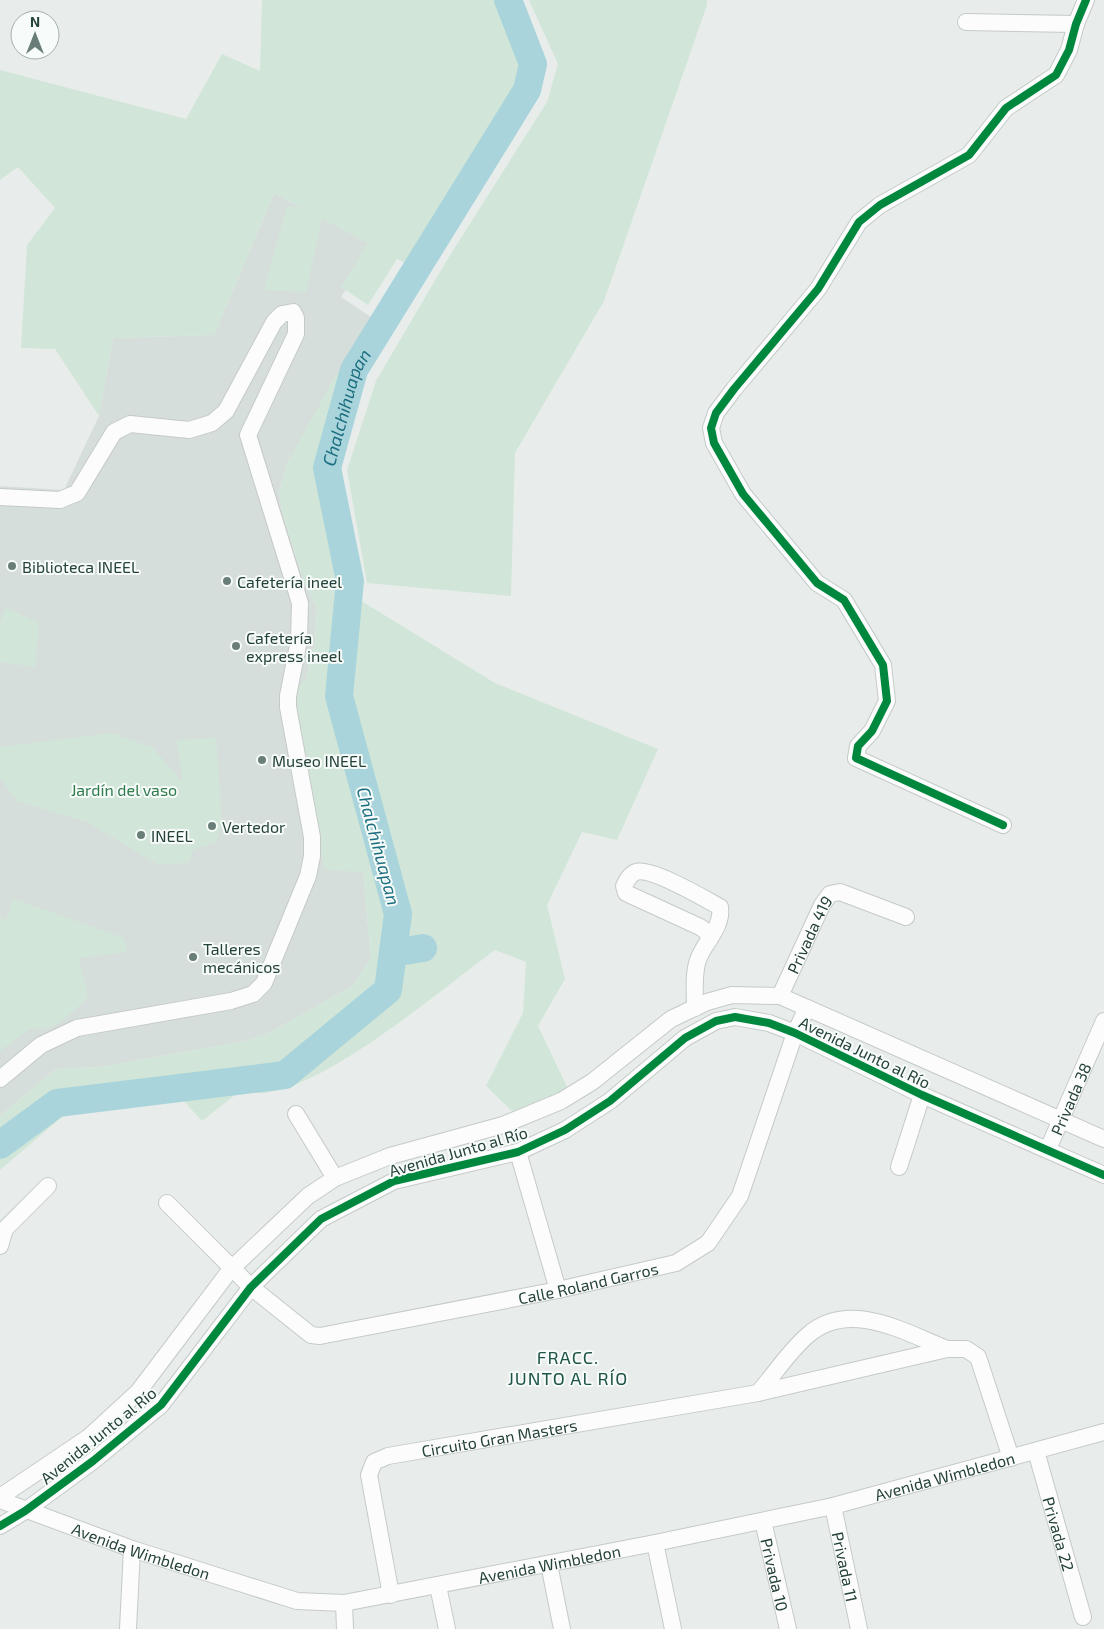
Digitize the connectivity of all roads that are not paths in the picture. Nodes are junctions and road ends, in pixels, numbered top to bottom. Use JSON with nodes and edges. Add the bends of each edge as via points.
{"nodes":[{"id":1,"x":1086,"y":0,"type":"edge"},
{"id":2,"x":966,"y":22,"type":"dead end"},
{"id":3,"x":1076,"y":24,"type":"junction"},
{"id":4,"x":0,"y":497,"type":"edge"},
{"id":5,"x":1004,"y":825,"type":"dead end"},
{"id":6,"x":906,"y":917,"type":"dead end"},
{"id":7,"x":710,"y":939,"type":"junction"},
{"id":8,"x":780,"y":996,"type":"junction"},
{"id":9,"x":695,"y":1008,"type":"junction"},
{"id":10,"x":807,"y":1008,"type":"junction"},
{"id":11,"x":1104,"y":1021,"type":"edge"},
{"id":12,"x":795,"y":1032,"type":"junction"},
{"id":13,"x":0,"y":1079,"type":"edge"},
{"id":14,"x":592,"y":1082,"type":"junction"},
{"id":15,"x":922,"y":1095,"type":"junction"},
{"id":16,"x":610,"y":1101,"type":"junction"},
{"id":17,"x":296,"y":1114,"type":"dead end"},
{"id":18,"x":1061,"y":1120,"type":"junction"},
{"id":19,"x":1104,"y":1139,"type":"edge"},
{"id":20,"x":1048,"y":1149,"type":"junction"},
{"id":21,"x":518,"y":1152,"type":"junction"},
{"id":22,"x":899,"y":1167,"type":"dead end"},
{"id":23,"x":1104,"y":1175,"type":"edge"},
{"id":24,"x":335,"y":1178,"type":"junction"},
{"id":25,"x":48,"y":1186,"type":"dead end"},
{"id":26,"x":167,"y":1203,"type":"dead end"},
{"id":27,"x":0,"y":1246,"type":"edge"},
{"id":28,"x":231,"y":1269,"type":"junction"},
{"id":29,"x":251,"y":1287,"type":"junction"},
{"id":30,"x":558,"y":1290,"type":"junction"},
{"id":31,"x":947,"y":1349,"type":"junction"},
{"id":32,"x":758,"y":1394,"type":"junction"},
{"id":33,"x":1104,"y":1432,"type":"edge"},
{"id":34,"x":1036,"y":1451,"type":"junction"},
{"id":35,"x":1011,"y":1458,"type":"junction"},
{"id":36,"x":0,"y":1498,"type":"edge"},
{"id":37,"x":833,"y":1506,"type":"junction"},
{"id":38,"x":25,"y":1511,"type":"junction"},
{"id":39,"x":763,"y":1521,"type":"junction"},
{"id":40,"x":0,"y":1526,"type":"edge"},
{"id":41,"x":655,"y":1544,"type":"junction"},
{"id":42,"x":132,"y":1550,"type":"junction"},
{"id":43,"x":549,"y":1564,"type":"junction"},
{"id":44,"x":438,"y":1586,"type":"junction"},
{"id":45,"x":391,"y":1595,"type":"junction"},
{"id":46,"x":344,"y":1603,"type":"junction"},
{"id":47,"x":1083,"y":1617,"type":"dead end"},
{"id":48,"x":128,"y":1629,"type":"edge"},
{"id":49,"x":346,"y":1629,"type":"edge"},
{"id":50,"x":446,"y":1629,"type":"edge"},
{"id":51,"x":562,"y":1629,"type":"edge"},
{"id":52,"x":672,"y":1629,"type":"edge"},
{"id":53,"x":788,"y":1629,"type":"edge"},
{"id":54,"x":859,"y":1629,"type":"edge"}],
"edges":[{"from":1,"to":3,"type":"street"},
{"from":2,"to":3,"type":"street"},
{"from":3,"to":5,"type":"street","via":[[1069,50],[1056,75],[1006,108],[969,155],[880,205],[859,222],[818,289],[734,389],[716,413],[711,428],[714,443],[743,494],[818,583],[844,600],[883,665],[887,701],[872,731],[858,746],[856,758]]},
{"from":4,"to":13,"type":"street","via":[[60,500],[77,493],[114,432],[130,424],[189,430],[212,423],[226,411],[274,322],[282,314],[293,312],[296,334],[248,435],[300,603],[299,640],[288,707],[312,837],[308,876],[264,983],[253,994],[231,1001],[77,1028],[41,1046]]},
{"from":6,"to":8,"type":"street","name":"Privada 419","via":[[840,892],[830,894]]},
{"from":7,"to":7,"type":"street","via":[[722,917],[720,907],[650,873],[638,871],[631,874],[624,886],[626,893],[700,927]]},
{"from":7,"to":9,"type":"street","via":[[698,959]]},
{"from":8,"to":9,"type":"street","name":"Avenida Junto al Río","via":[[732,995]]},
{"from":8,"to":10,"type":"street","name":"Avenida Junto al Río"},
{"from":9,"to":14,"type":"street","name":"Avenida Junto al Río","via":[[671,1019]]},
{"from":10,"to":12,"type":"street","name":"Calle Roland Garros"},
{"from":10,"to":18,"type":"street","name":"Avenida Junto al Río"},
{"from":11,"to":18,"type":"street","name":"Privada 38"},
{"from":12,"to":15,"type":"street","name":"Avenida Junto al Río"},
{"from":12,"to":16,"type":"street","name":"Avenida Junto al Río","via":[[769,1022],[735,1017],[716,1021],[685,1038]]},
{"from":12,"to":30,"type":"street","name":"Calle Roland Garros","via":[[740,1196],[708,1243],[676,1263]]},
{"from":14,"to":16,"type":"street"},
{"from":14,"to":24,"type":"street","name":"Avenida Junto al Río","via":[[561,1101],[503,1126],[390,1156]]},
{"from":15,"to":20,"type":"street","name":"Avenida Junto al Río"},
{"from":15,"to":22,"type":"street"},
{"from":16,"to":21,"type":"street","name":"Avenida Junto al Río","via":[[566,1130]]},
{"from":17,"to":24,"type":"street"},
{"from":18,"to":19,"type":"street","name":"Avenida Junto al Río"},
{"from":18,"to":20,"type":"street","name":"Privada 38"},
{"from":20,"to":23,"type":"street","name":"Avenida Junto al Río"},
{"from":21,"to":29,"type":"street","name":"Avenida Junto al Río","via":[[394,1181],[321,1220]]},
{"from":21,"to":30,"type":"street"},
{"from":24,"to":28,"type":"street","name":"Avenida Junto al Río","via":[[308,1196]]},
{"from":25,"to":27,"type":"street","via":[[5,1229]]},
{"from":26,"to":28,"type":"street","name":"Calle Roland Garros"},
{"from":28,"to":29,"type":"street","name":"Calle Roland Garros"},
{"from":28,"to":36,"type":"street","name":"Avenida Junto al Río","via":[[138,1392],[89,1437]]},
{"from":29,"to":30,"type":"street","name":"Calle Roland Garros","via":[[311,1335],[320,1336]]},
{"from":29,"to":38,"type":"street","name":"Avenida Junto al Río","via":[[161,1405]]},
{"from":31,"to":32,"type":"street","name":"Circuito Gran Masters"},
{"from":31,"to":32,"type":"street","name":"Circuito Gran Masters","via":[[861,1318],[839,1319],[807,1335]]},
{"from":31,"to":35,"type":"street","name":"Circuito Gran Masters","via":[[966,1349],[978,1357]]},
{"from":32,"to":45,"type":"street","name":"Circuito Gran Masters","via":[[388,1456],[374,1462],[368,1475]]},
{"from":33,"to":34,"type":"street","name":"Avenida Wimbledon"},
{"from":34,"to":35,"type":"street","name":"Avenida Wimbledon"},
{"from":34,"to":47,"type":"street","name":"Privada 22"},
{"from":35,"to":37,"type":"street","name":"Avenida Wimbledon"},
{"from":36,"to":38,"type":"street","name":"Avenida Wimbledon"},
{"from":37,"to":39,"type":"street","name":"Avenida Wimbledon"},
{"from":37,"to":54,"type":"street","name":"Privada 11"},
{"from":38,"to":40,"type":"street","name":"Avenida Junto al Río"},
{"from":38,"to":42,"type":"street","name":"Avenida Wimbledon"},
{"from":39,"to":41,"type":"street","name":"Avenida Wimbledon"},
{"from":39,"to":53,"type":"street","name":"Privada 10"},
{"from":41,"to":43,"type":"street","name":"Avenida Wimbledon"},
{"from":41,"to":52,"type":"street"},
{"from":42,"to":46,"type":"street","name":"Avenida Wimbledon","via":[[297,1601]]},
{"from":42,"to":48,"type":"street"},
{"from":43,"to":44,"type":"street","name":"Avenida Wimbledon"},
{"from":43,"to":51,"type":"street"},
{"from":44,"to":45,"type":"street","name":"Avenida Wimbledon"},
{"from":44,"to":50,"type":"street"},
{"from":45,"to":46,"type":"street","name":"Avenida Wimbledon"},
{"from":46,"to":49,"type":"street"}]}
